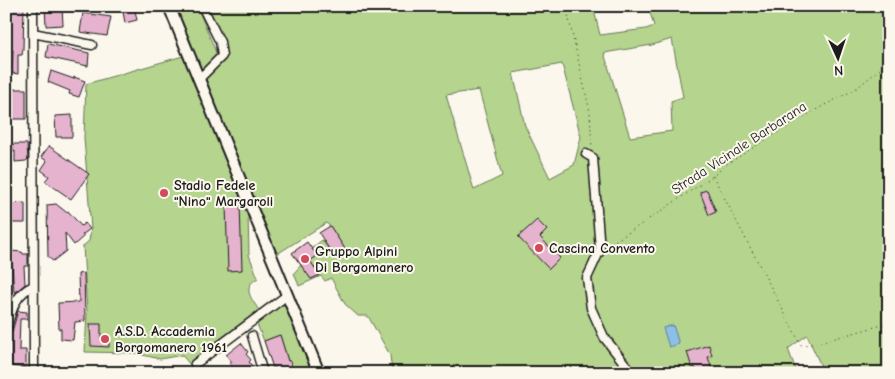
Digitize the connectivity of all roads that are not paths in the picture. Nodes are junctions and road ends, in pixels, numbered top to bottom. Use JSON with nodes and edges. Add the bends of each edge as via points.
{"nodes":[{"id":1,"x":33,"y":6,"type":"edge"},
{"id":2,"x":169,"y":6,"type":"edge"},
{"id":3,"x":202,"y":6,"type":"edge"},
{"id":4,"x":33,"y":33,"type":"junction"},
{"id":5,"x":92,"y":45,"type":"dead end"},
{"id":6,"x":199,"y":79,"type":"junction"},
{"id":7,"x":589,"y":156,"type":"road end"},
{"id":8,"x":33,"y":286,"type":"junction"},
{"id":9,"x":286,"y":296,"type":"junction"},
{"id":10,"x":6,"y":329,"type":"edge"},
{"id":11,"x":252,"y":336,"type":"dead end"},
{"id":12,"x":195,"y":364,"type":"dead end"},
{"id":13,"x":34,"y":373,"type":"edge"},
{"id":14,"x":263,"y":373,"type":"edge"},
{"id":15,"x":319,"y":373,"type":"edge"},
{"id":16,"x":632,"y":373,"type":"edge"}],
"edges":[{"from":1,"to":4,"type":"street"},
{"from":2,"to":6,"type":"main road"},
{"from":3,"to":6,"type":"street","via":[[220,42],[222,56]]},
{"from":4,"to":5,"type":"street"},
{"from":4,"to":8,"type":"street"},
{"from":6,"to":9,"type":"main road"},
{"from":7,"to":16,"type":"street","via":[[600,250],[587,278],[591,308],[604,337]]},
{"from":8,"to":10,"type":"street","via":[[17,298]]},
{"from":8,"to":13,"type":"street"},
{"from":9,"to":12,"type":"street"},
{"from":9,"to":15,"type":"main road"},
{"from":11,"to":14,"type":"street"}]}
